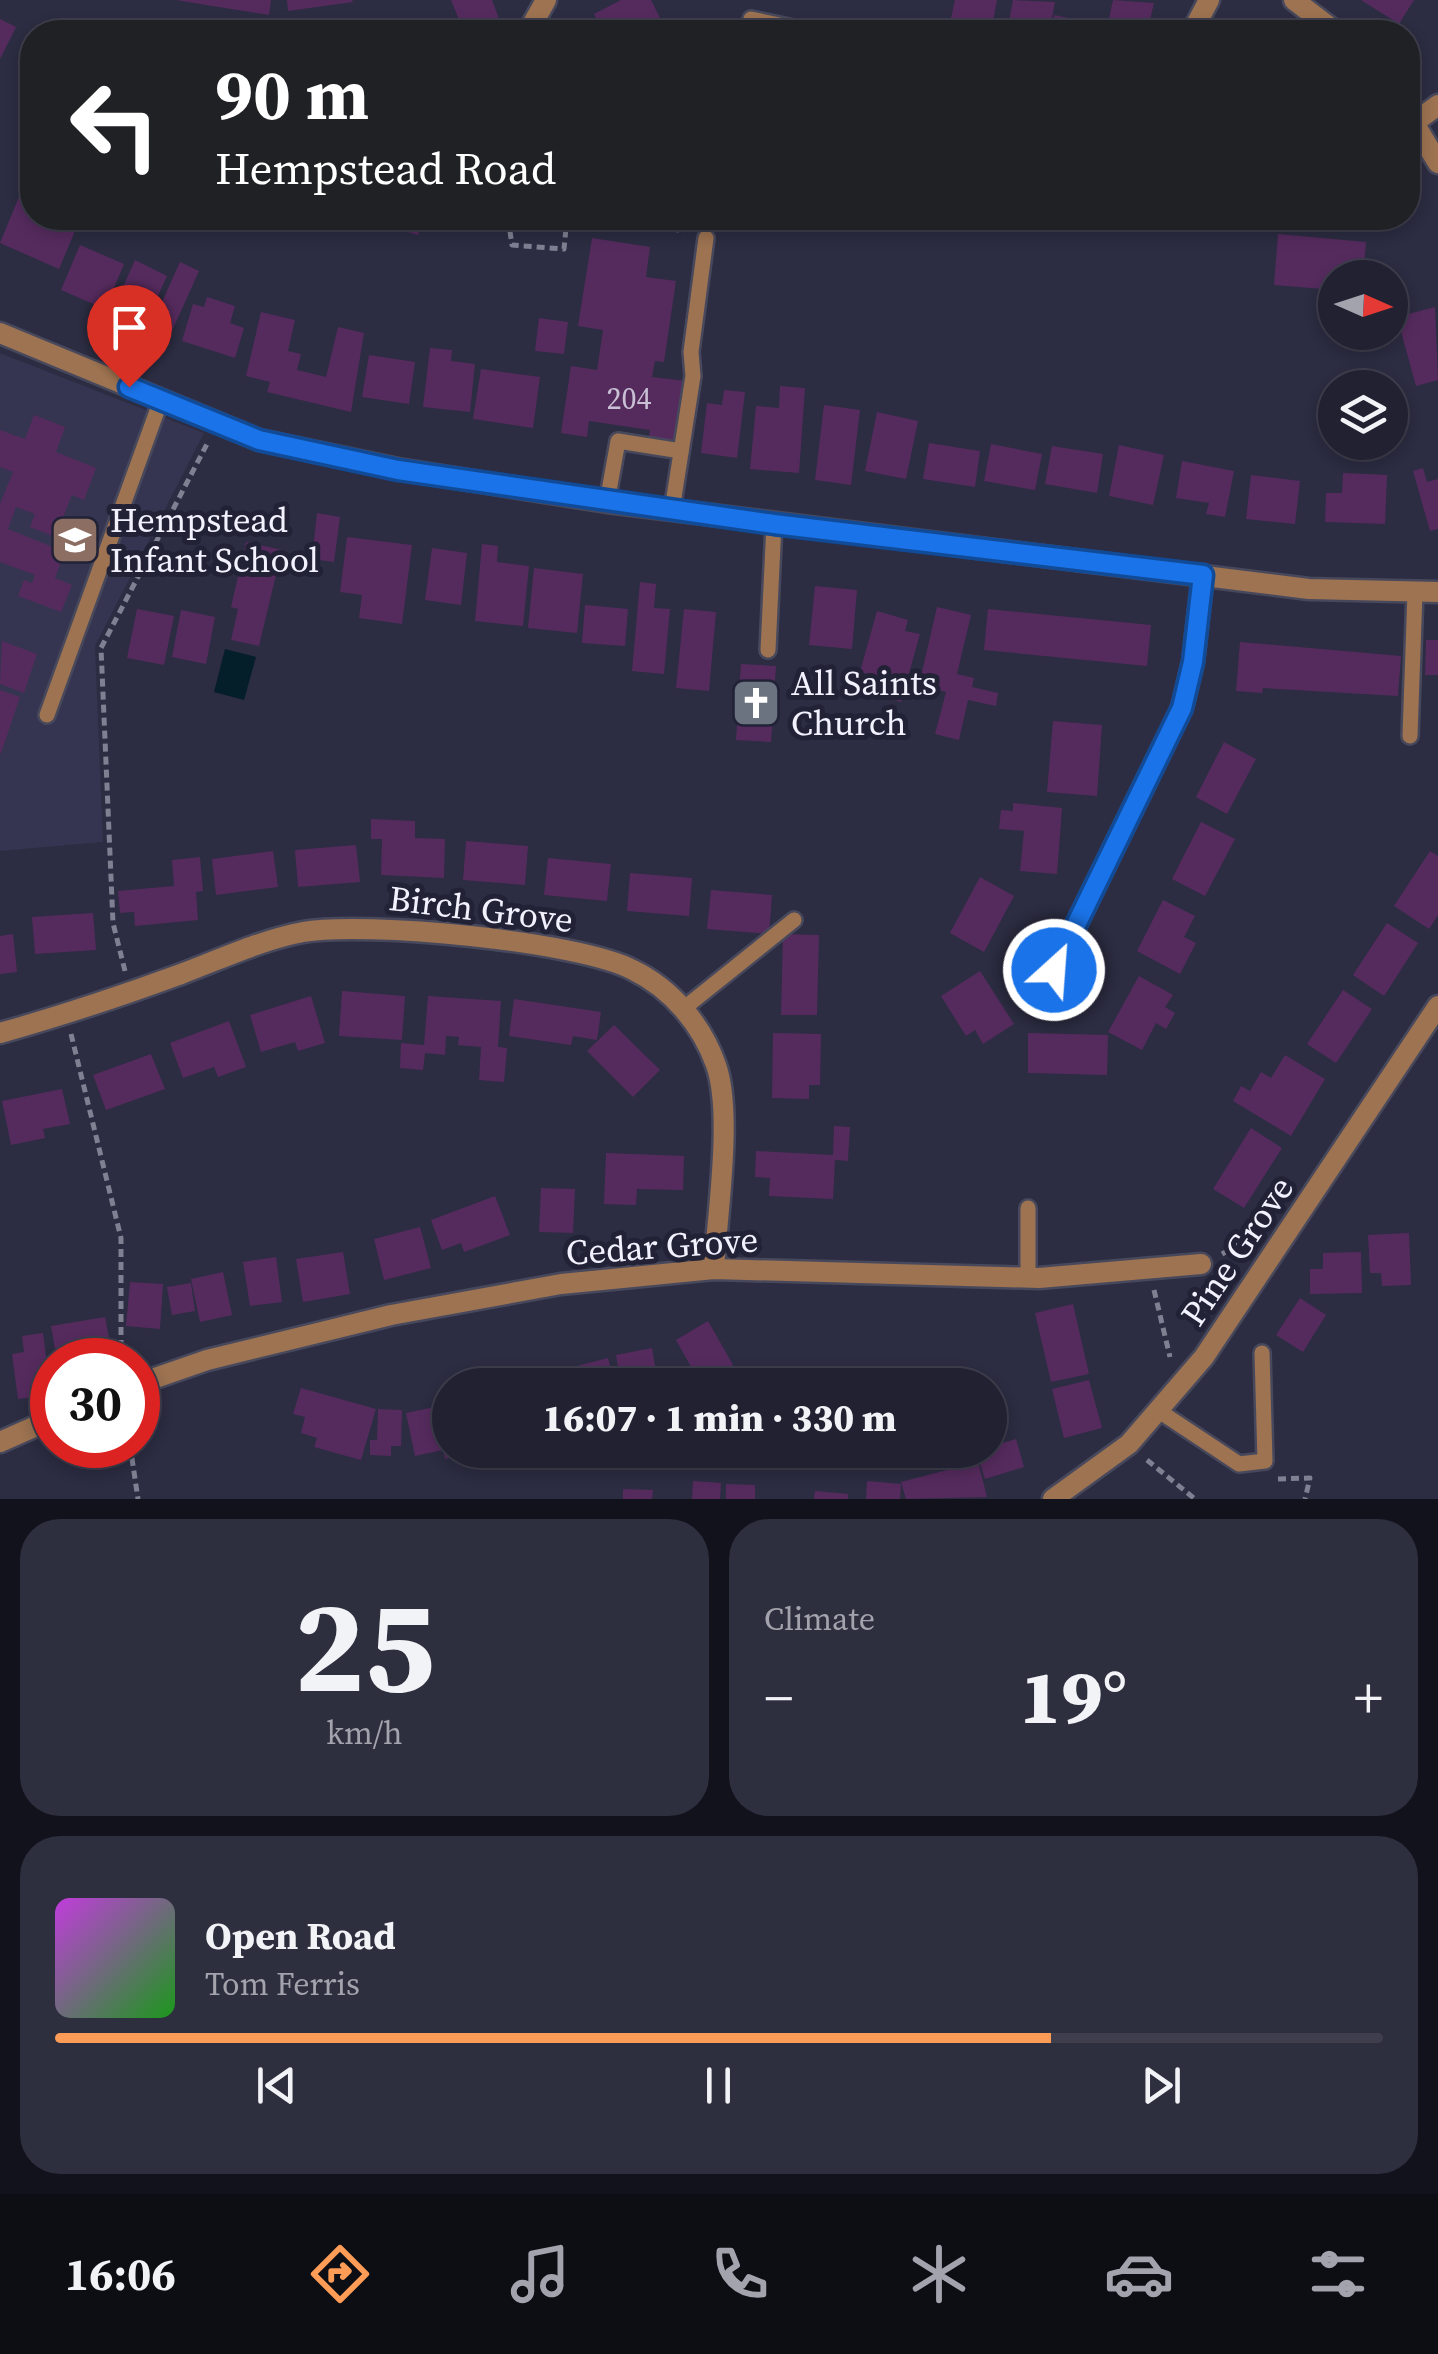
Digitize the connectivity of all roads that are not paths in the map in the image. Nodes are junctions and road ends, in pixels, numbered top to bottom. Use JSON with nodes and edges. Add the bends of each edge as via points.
{"nodes":[{"id":1,"x":1294,"y":0,"type":"edge"},
{"id":2,"x":751,"y":19,"type":"dead end"},
{"id":3,"x":756,"y":20,"type":"edge"},
{"id":4,"x":1320,"y":20,"type":"edge"},
{"id":5,"x":1420,"y":133,"type":"edge"},
{"id":6,"x":1438,"y":163,"type":"edge"},
{"id":7,"x":706,"y":238,"type":"road end"},
{"id":8,"x":0,"y":333,"type":"edge"},
{"id":9,"x":162,"y":400,"type":"junction"},
{"id":10,"x":681,"y":452,"type":"junction"},
{"id":11,"x":607,"y":502,"type":"junction"},
{"id":12,"x":672,"y":510,"type":"junction"},
{"id":13,"x":774,"y":524,"type":"junction"},
{"id":14,"x":1203,"y":575,"type":"junction"},
{"id":15,"x":1415,"y":592,"type":"junction"},
{"id":16,"x":1438,"y":592,"type":"edge"},
{"id":17,"x":768,"y":650,"type":"dead end"},
{"id":18,"x":47,"y":715,"type":"dead end"},
{"id":19,"x":1410,"y":736,"type":"dead end"},
{"id":20,"x":794,"y":920,"type":"dead end"},
{"id":21,"x":1054,"y":970,"type":"dead end"},
{"id":22,"x":1438,"y":1006,"type":"edge"},
{"id":23,"x":684,"y":1009,"type":"junction"},
{"id":24,"x":0,"y":1033,"type":"edge"},
{"id":25,"x":1028,"y":1208,"type":"dead end"},
{"id":26,"x":1201,"y":1264,"type":"dead end"},
{"id":27,"x":714,"y":1270,"type":"junction"},
{"id":28,"x":1028,"y":1278,"type":"junction"},
{"id":29,"x":1262,"y":1353,"type":"dead end"},
{"id":30,"x":160,"y":1376,"type":"edge"},
{"id":31,"x":1159,"y":1411,"type":"junction"},
{"id":32,"x":30,"y":1429,"type":"edge"},
{"id":33,"x":0,"y":1442,"type":"edge"},
{"id":34,"x":1053,"y":1499,"type":"edge"}],
"edges":[{"from":1,"to":4,"type":"street"},
{"from":2,"to":3,"type":"lane"},
{"from":5,"to":6,"type":"street"},
{"from":7,"to":10,"type":"lane"},
{"from":8,"to":9,"type":"street"},
{"from":9,"to":11,"type":"street","via":[[294,450]]},
{"from":9,"to":18,"type":"lane"},
{"from":10,"to":11,"type":"lane","via":[[618,441]]},
{"from":10,"to":12,"type":"lane"},
{"from":11,"to":12,"type":"street"},
{"from":12,"to":13,"type":"street"},
{"from":13,"to":14,"type":"street"},
{"from":13,"to":17,"type":"lane"},
{"from":14,"to":15,"type":"street","via":[[1309,589]]},
{"from":14,"to":21,"type":"street","via":[[1182,708]]},
{"from":15,"to":16,"type":"street"},
{"from":15,"to":19,"type":"lane"},
{"from":20,"to":23,"type":"lane"},
{"from":22,"to":31,"type":"street","name":"Pine Grove","via":[[1263,1272]]},
{"from":23,"to":24,"type":"street","name":"Birch Grove","via":[[651,980],[610,960],[378,928],[322,929],[274,939]]},
{"from":23,"to":27,"type":"street","name":"Birch Grove","via":[[710,1048],[722,1096]]},
{"from":25,"to":28,"type":"lane"},
{"from":26,"to":28,"type":"street","name":"Cedar Grove"},
{"from":27,"to":28,"type":"street","name":"Cedar Grove"},
{"from":27,"to":30,"type":"street","name":"Cedar Grove","via":[[561,1284],[408,1311]]},
{"from":29,"to":31,"type":"lane","via":[[1265,1461],[1239,1464]]},
{"from":31,"to":34,"type":"street","name":"Pine Grove","via":[[1128,1444]]},
{"from":32,"to":33,"type":"street"}]}
